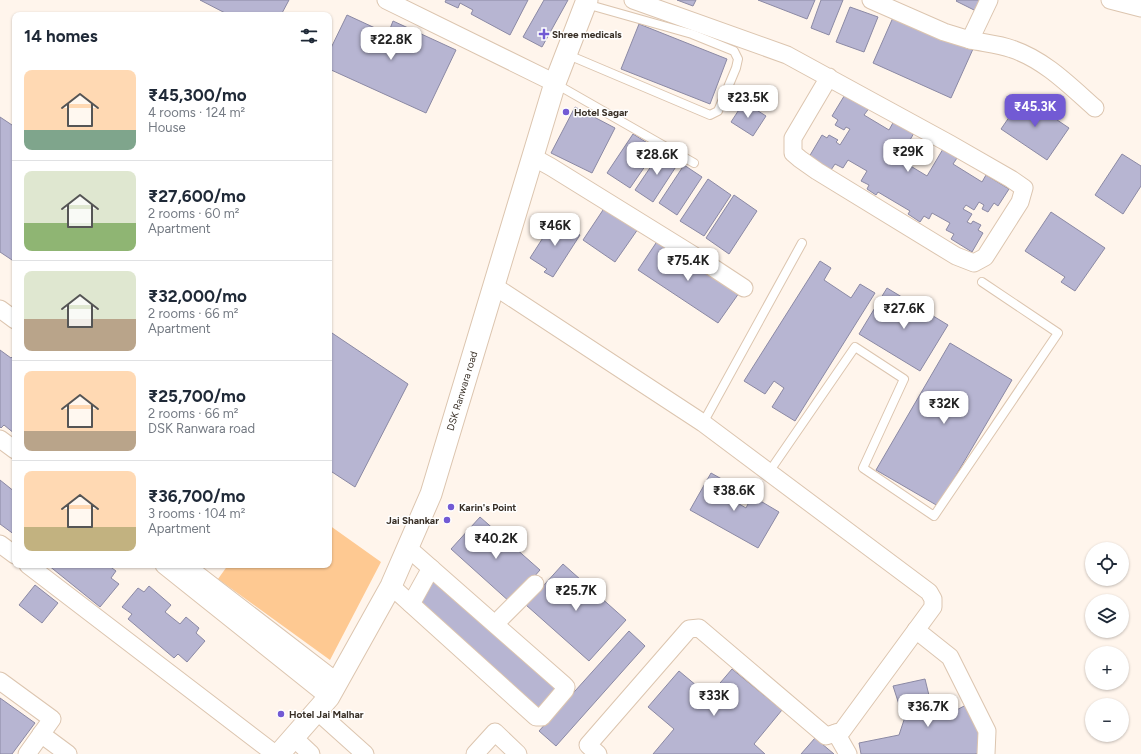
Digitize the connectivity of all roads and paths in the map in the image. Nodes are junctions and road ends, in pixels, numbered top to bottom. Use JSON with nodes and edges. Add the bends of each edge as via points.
{"nodes":[{"id":1,"x":388,"y":0,"type":"edge"},
{"id":2,"x":633,"y":0,"type":"edge"},
{"id":3,"x":871,"y":0,"type":"edge"},
{"id":4,"x":989,"y":0,"type":"edge"},
{"id":5,"x":1110,"y":0,"type":"edge"},
{"id":6,"x":586,"y":2,"type":"edge"},
{"id":7,"x":1141,"y":8,"type":"edge"},
{"id":8,"x":970,"y":40,"type":"junction"},
{"id":9,"x":566,"y":54,"type":"junction"},
{"id":10,"x":829,"y":77,"type":"junction"},
{"id":11,"x":555,"y":84,"type":"junction"},
{"id":12,"x":1095,"y":108,"type":"dead end"},
{"id":13,"x":533,"y":158,"type":"junction"},
{"id":14,"x":694,"y":164,"type":"dead end"},
{"id":15,"x":802,"y":243,"type":"dead end"},
{"id":16,"x":982,"y":282,"type":"dead end"},
{"id":17,"x":494,"y":286,"type":"junction"},
{"id":18,"x":744,"y":288,"type":"dead end"},
{"id":19,"x":0,"y":309,"type":"edge"},
{"id":20,"x":12,"y":318,"type":"edge"},
{"id":21,"x":703,"y":423,"type":"junction"},
{"id":22,"x":0,"y":439,"type":"edge"},
{"id":23,"x":12,"y":448,"type":"edge"},
{"id":24,"x":769,"y":472,"type":"junction"},
{"id":25,"x":410,"y":543,"type":"junction"},
{"id":26,"x":0,"y":544,"type":"edge"},
{"id":27,"x":12,"y":553,"type":"edge"},
{"id":28,"x":32,"y":568,"type":"edge"},
{"id":29,"x":168,"y":568,"type":"edge"},
{"id":30,"x":188,"y":568,"type":"edge"},
{"id":31,"x":431,"y":568,"type":"junction"},
{"id":32,"x":535,"y":584,"type":"dead end"},
{"id":33,"x":391,"y":586,"type":"junction"},
{"id":34,"x":411,"y":604,"type":"junction"},
{"id":35,"x":501,"y":618,"type":"junction"},
{"id":36,"x":916,"y":630,"type":"junction"},
{"id":37,"x":0,"y":681,"type":"edge"},
{"id":38,"x":573,"y":682,"type":"dead end"},
{"id":39,"x":328,"y":697,"type":"junction"},
{"id":40,"x":836,"y":733,"type":"junction"},
{"id":41,"x":41,"y":734,"type":"junction"},
{"id":42,"x":294,"y":738,"type":"junction"},
{"id":43,"x":27,"y":754,"type":"edge"},
{"id":44,"x":68,"y":754,"type":"edge"},
{"id":45,"x":275,"y":754,"type":"edge"},
{"id":46,"x":280,"y":754,"type":"edge"},
{"id":47,"x":311,"y":754,"type":"edge"},
{"id":48,"x":366,"y":754,"type":"edge"},
{"id":49,"x":475,"y":754,"type":"edge"},
{"id":50,"x":518,"y":754,"type":"edge"},
{"id":51,"x":598,"y":754,"type":"edge"},
{"id":52,"x":848,"y":754,"type":"edge"},
{"id":53,"x":986,"y":754,"type":"edge"}],
"edges":[{"from":1,"to":11,"type":"street"},
{"from":2,"to":10,"type":"street","via":[[787,55]]},
{"from":3,"to":8,"type":"street","via":[[944,32]]},
{"from":4,"to":8,"type":"street"},
{"from":5,"to":7,"type":"street"},
{"from":6,"to":9,"type":"street","name":"DSK Ranwara road"},
{"from":6,"to":9,"type":"lane","via":[[692,34],[734,52],[738,59],[736,68],[718,111],[710,116]]},
{"from":8,"to":12,"type":"street","via":[[1012,49],[1032,59],[1056,73]]},
{"from":9,"to":11,"type":"street","name":"DSK Ranwara road"},
{"from":10,"to":10,"type":"street","via":[[1024,188],[1020,202],[985,257],[974,263],[956,256],[817,171],[793,153],[793,138]]},
{"from":11,"to":13,"type":"street","name":"DSK Ranwara road"},
{"from":11,"to":14,"type":"lane"},
{"from":13,"to":17,"type":"street","name":"DSK Ranwara road"},
{"from":13,"to":18,"type":"street","via":[[693,254]]},
{"from":15,"to":21,"type":"lane"},
{"from":16,"to":24,"type":"lane","via":[[1058,333],[934,516],[863,468],[904,379],[855,346]]},
{"from":17,"to":21,"type":"street"},
{"from":17,"to":25,"type":"street","name":"DSK Ranwara road","via":[[431,494]]},
{"from":19,"to":20,"type":"street"},
{"from":21,"to":24,"type":"street"},
{"from":22,"to":23,"type":"street"},
{"from":24,"to":36,"type":"street","via":[[929,592],[933,599],[933,607]]},
{"from":25,"to":31,"type":"street"},
{"from":25,"to":33,"type":"street","name":"DSK Ranwara road"},
{"from":25,"to":35,"type":"street"},
{"from":26,"to":27,"type":"street"},
{"from":28,"to":45,"type":"street"},
{"from":29,"to":39,"type":"street"},
{"from":30,"to":39,"type":"street"},
{"from":31,"to":34,"type":"street"},
{"from":31,"to":34,"type":"street","via":[[564,685],[565,690],[542,717],[536,717]]},
{"from":32,"to":35,"type":"street"},
{"from":33,"to":34,"type":"street"},
{"from":33,"to":39,"type":"street","name":"DSK Ranwara road"},
{"from":35,"to":38,"type":"street"},
{"from":36,"to":40,"type":"street","via":[[842,731]]},
{"from":36,"to":53,"type":"street","via":[[950,657],[987,731]]},
{"from":37,"to":41,"type":"street","via":[[52,719]]},
{"from":39,"to":42,"type":"street","name":"DSK Ranwara road"},
{"from":39,"to":48,"type":"street"},
{"from":40,"to":51,"type":"street","via":[[826,736],[699,628],[689,629],[588,745]]},
{"from":40,"to":52,"type":"street"},
{"from":41,"to":43,"type":"street"},
{"from":41,"to":44,"type":"street"},
{"from":42,"to":46,"type":"street","name":"DSK Ranwara road"},
{"from":42,"to":47,"type":"street"},
{"from":49,"to":50,"type":"street","via":[[495,732]]}]}
